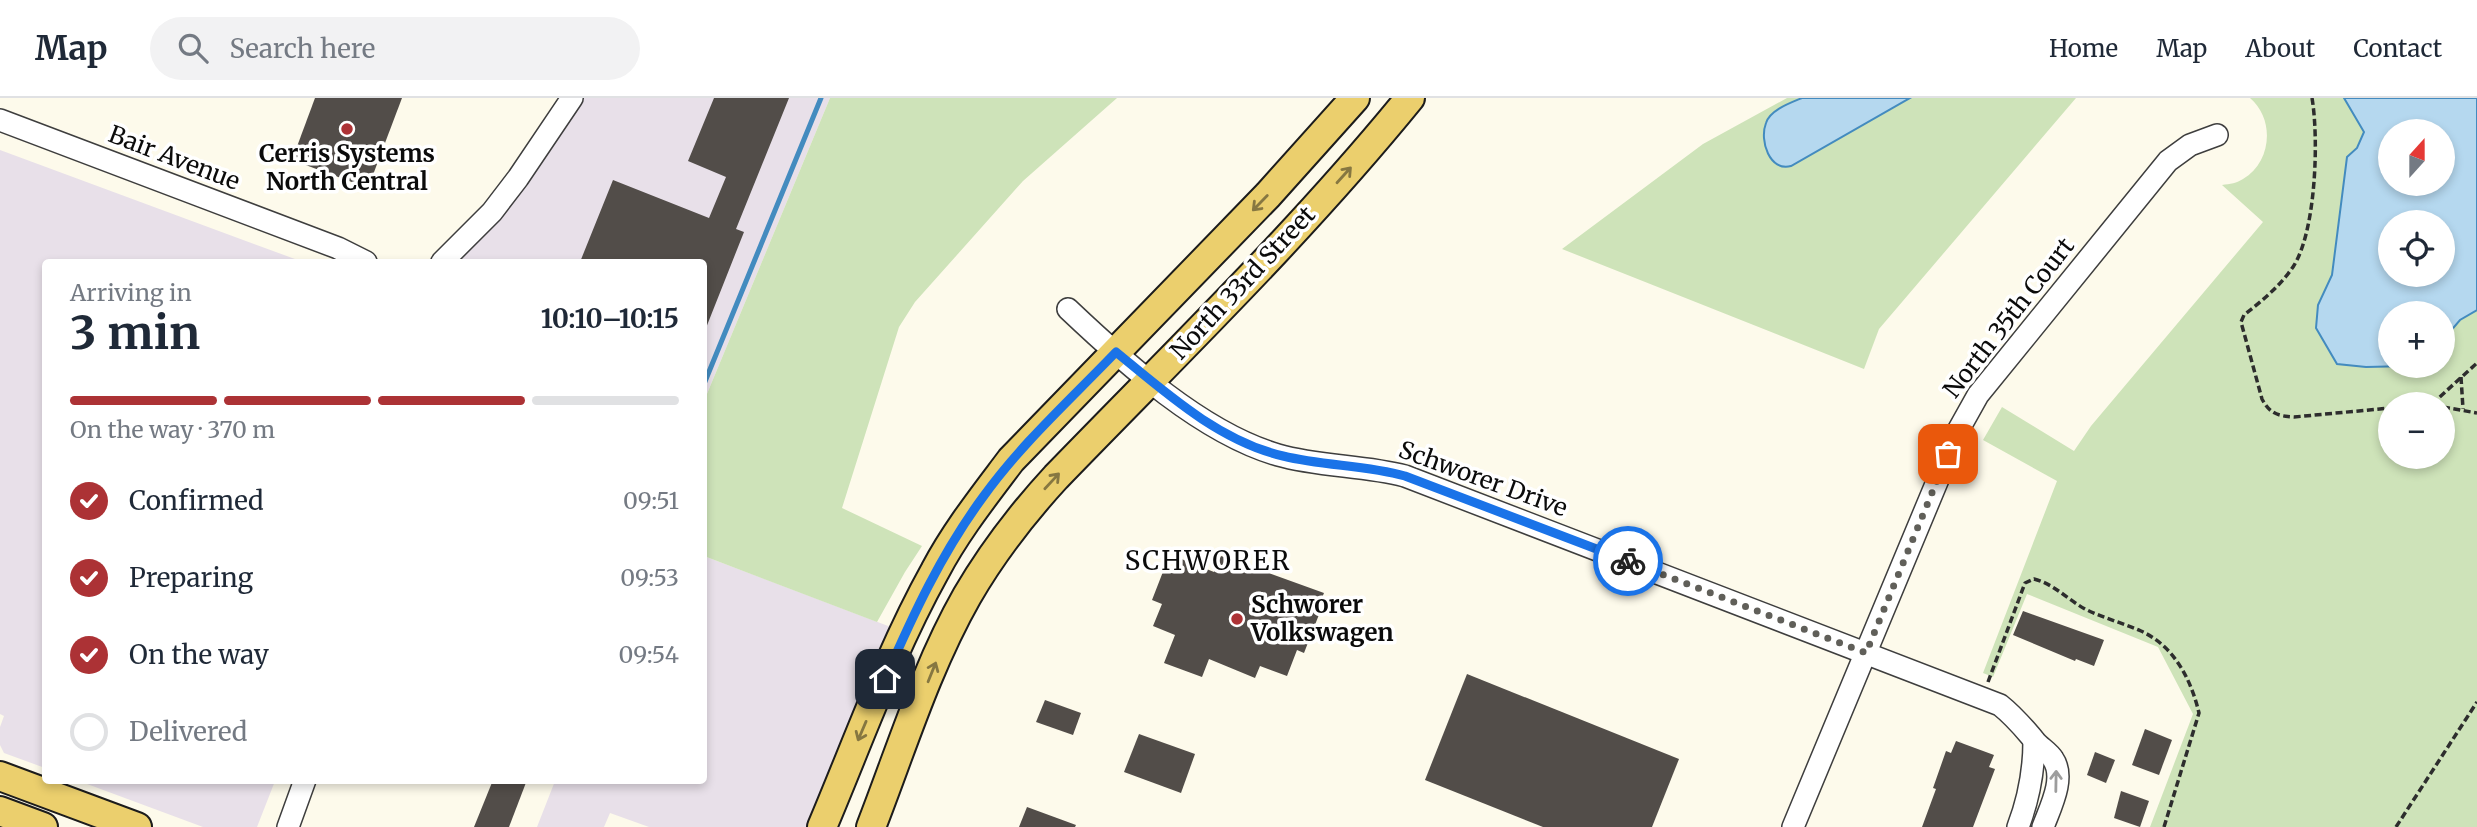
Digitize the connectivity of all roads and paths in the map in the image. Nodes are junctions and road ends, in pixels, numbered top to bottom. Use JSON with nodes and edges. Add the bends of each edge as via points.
{"nodes":[{"id":1,"x":572,"y":98,"type":"edge"},
{"id":2,"x":1355,"y":98,"type":"edge"},
{"id":3,"x":1410,"y":98,"type":"edge"},
{"id":4,"x":2312,"y":98,"type":"edge"},
{"id":5,"x":0,"y":120,"type":"edge"},
{"id":6,"x":2217,"y":135,"type":"dead end"},
{"id":7,"x":360,"y":259,"type":"edge"},
{"id":8,"x":445,"y":259,"type":"edge"},
{"id":9,"x":1068,"y":309,"type":"dead end"},
{"id":10,"x":1116,"y":352,"type":"junction"},
{"id":11,"x":2477,"y":363,"type":"edge"},
{"id":12,"x":2461,"y":377,"type":"junction"},
{"id":13,"x":1150,"y":381,"type":"junction"},
{"id":14,"x":2445,"y":392,"type":"edge"},
{"id":15,"x":2378,"y":409,"type":"edge"},
{"id":16,"x":2455,"y":409,"type":"edge"},
{"id":17,"x":2463,"y":410,"type":"junction"},
{"id":18,"x":2477,"y":413,"type":"edge"},
{"id":19,"x":1866,"y":653,"type":"junction"},
{"id":20,"x":893,"y":659,"type":"junction"},
{"id":21,"x":1981,"y":698,"type":"junction"},
{"id":22,"x":2477,"y":702,"type":"edge"},
{"id":23,"x":2041,"y":739,"type":"junction"},
{"id":24,"x":898,"y":757,"type":"junction"},
{"id":25,"x":0,"y":776,"type":"edge"},
{"id":26,"x":304,"y":784,"type":"edge"},
{"id":27,"x":0,"y":791,"type":"edge"},
{"id":28,"x":91,"y":810,"type":"junction"},
{"id":29,"x":0,"y":811,"type":"edge"},
{"id":30,"x":43,"y":827,"type":"edge"},
{"id":31,"x":137,"y":827,"type":"edge"},
{"id":32,"x":288,"y":827,"type":"edge"},
{"id":33,"x":822,"y":827,"type":"edge"},
{"id":34,"x":871,"y":827,"type":"edge"},
{"id":35,"x":1793,"y":827,"type":"edge"},
{"id":36,"x":2018,"y":827,"type":"edge"},
{"id":37,"x":2043,"y":827,"type":"edge"},
{"id":38,"x":2164,"y":827,"type":"edge"},
{"id":39,"x":2396,"y":827,"type":"edge"}],
"edges":[{"from":1,"to":8,"type":"street","via":[[492,212]]},
{"from":2,"to":10,"type":"main road","name":"North 33rd Street","one_way":true},
{"from":13,"to":3,"type":"main road","name":"North 33rd Street","one_way":true,"via":[[1336,185]]},
{"from":4,"to":15,"type":"path","via":[[2316,144],[2306,241],[2279,285],[2241,322],[2268,410],[2294,417]]},
{"from":5,"to":7,"type":"street","name":"Bair Avenue"},
{"from":6,"to":19,"type":"street","name":"North 35th Court","via":[[2190,145],[2168,161],[1978,394],[1959,429]]},
{"from":9,"to":10,"type":"street","name":"Schworer Drive"},
{"from":10,"to":13,"type":"street","name":"Schworer Drive"},
{"from":10,"to":20,"type":"main road","name":"North 33rd Street","via":[[1011,460],[982,497],[935,570]]},
{"from":11,"to":12,"type":"path"},
{"from":12,"to":14,"type":"path"},
{"from":12,"to":17,"type":"path"},
{"from":13,"to":19,"type":"street","name":"Schworer Drive","via":[[1216,427],[1255,447],[1303,460],[1405,476]]},
{"from":24,"to":13,"type":"main road","name":"North 33rd Street","one_way":true,"via":[[944,644],[985,566],[1026,510]]},
{"from":16,"to":17,"type":"path"},
{"from":17,"to":18,"type":"path"},
{"from":19,"to":21,"type":"street","name":"Schworer Drive"},
{"from":19,"to":35,"type":"street","name":"North 35th Court"},
{"from":20,"to":24,"type":"main road","via":[[907,707]]},
{"from":20,"to":33,"type":"main road","name":"North 33rd Street","one_way":true},
{"from":21,"to":23,"type":"street","name":"Schworer Drive","via":[[2000,705]]},
{"from":21,"to":38,"type":"path","via":[[2025,583],[2034,579],[2048,583],[2084,608],[2162,643],[2181,666],[2199,713]]},
{"from":22,"to":39,"type":"path"},
{"from":23,"to":36,"type":"street"},
{"from":37,"to":23,"type":"street","name":"Schworer Drive","one_way":true,"via":[[2056,794],[2057,774]]},
{"from":24,"to":34,"type":"main road","name":"North 33rd Street"},
{"from":25,"to":28,"type":"main road"},
{"from":26,"to":32,"type":"street"},
{"from":27,"to":28,"type":"main road","via":[[21,799]]},
{"from":28,"to":31,"type":"main road"},
{"from":29,"to":30,"type":"main road"}]}
